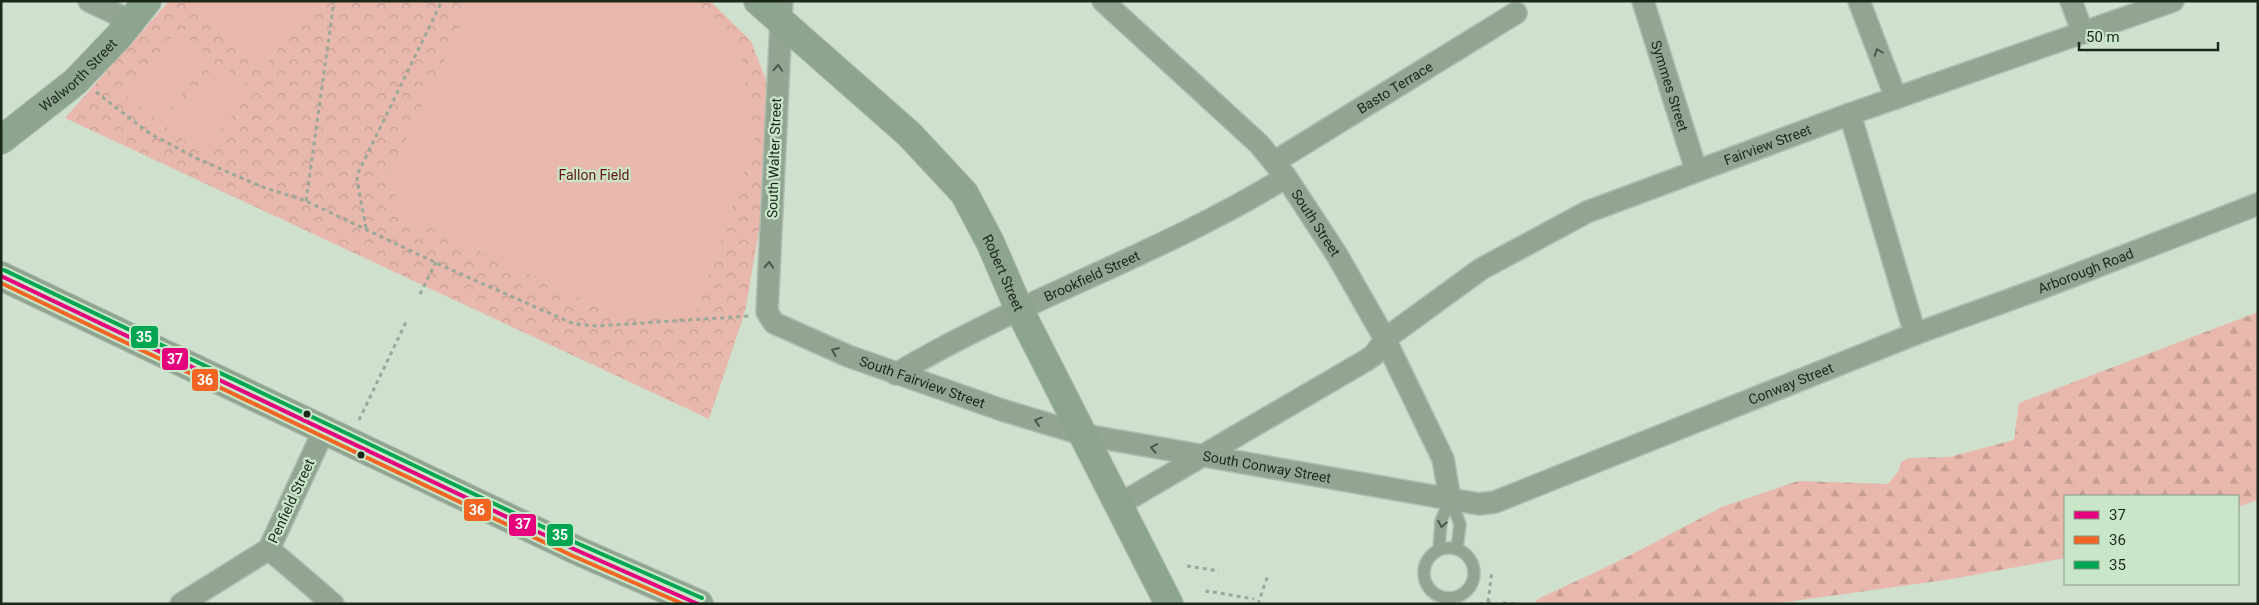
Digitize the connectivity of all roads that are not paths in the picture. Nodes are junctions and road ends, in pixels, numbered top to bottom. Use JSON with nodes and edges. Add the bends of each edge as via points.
{"nodes":[{"id":1,"x":89,"y":1,"type":"edge"},
{"id":2,"x":758,"y":1,"type":"edge"},
{"id":3,"x":1103,"y":1,"type":"edge"},
{"id":4,"x":1643,"y":1,"type":"edge"},
{"id":5,"x":1859,"y":1,"type":"edge"},
{"id":6,"x":2071,"y":1,"type":"edge"},
{"id":7,"x":2173,"y":1,"type":"edge"},
{"id":8,"x":139,"y":11,"type":"edge"},
{"id":9,"x":781,"y":11,"type":"edge"},
{"id":10,"x":1516,"y":13,"type":"dead end"},
{"id":11,"x":2083,"y":33,"type":"junction"},
{"id":12,"x":1896,"y":98,"type":"junction"},
{"id":13,"x":1850,"y":114,"type":"junction"},
{"id":14,"x":7,"y":136,"type":"edge"},
{"id":15,"x":1280,"y":170,"type":"junction"},
{"id":16,"x":1696,"y":170,"type":"junction"},
{"id":17,"x":2258,"y":204,"type":"edge"},
{"id":18,"x":1,"y":276,"type":"edge"},
{"id":19,"x":1020,"y":309,"type":"junction"},
{"id":20,"x":767,"y":314,"type":"joint"},
{"id":21,"x":1915,"y":334,"type":"junction"},
{"id":22,"x":1385,"y":338,"type":"junction"},
{"id":23,"x":896,"y":374,"type":"junction"},
{"id":24,"x":324,"y":430,"type":"junction"},
{"id":25,"x":1085,"y":435,"type":"junction"},
{"id":26,"x":1202,"y":457,"type":"junction"},
{"id":27,"x":1450,"y":499,"type":"junction"},
{"id":28,"x":1118,"y":505,"type":"junction"},
{"id":29,"x":269,"y":549,"type":"junction"},
{"id":30,"x":1457,"y":549,"type":"junction"},
{"id":31,"x":1439,"y":550,"type":"junction"},
{"id":32,"x":181,"y":604,"type":"edge"},
{"id":33,"x":333,"y":604,"type":"edge"},
{"id":34,"x":699,"y":604,"type":"edge"},
{"id":35,"x":1170,"y":604,"type":"edge"}],
"edges":[{"from":1,"to":8,"type":"street"},
{"from":2,"to":9,"type":"street","name":"Robert Street"},
{"from":3,"to":15,"type":"street","name":"South Street","via":[[1259,144]]},
{"from":4,"to":16,"type":"street","name":"Symmes Street"},
{"from":12,"to":5,"type":"street","one_way":true},
{"from":6,"to":11,"type":"street"},
{"from":7,"to":11,"type":"street","name":"Fairview Street"},
{"from":8,"to":14,"type":"street","name":"Walworth Street","via":[[80,77]]},
{"from":9,"to":19,"type":"street","name":"Robert Street","via":[[909,134],[964,193]]},
{"from":20,"to":9,"type":"street","name":"South Walter Street","one_way":true},
{"from":10,"to":15,"type":"street","name":"Basto Terrace"},
{"from":11,"to":12,"type":"street","name":"Fairview Street"},
{"from":12,"to":13,"type":"street","name":"Fairview Street"},
{"from":13,"to":16,"type":"street","name":"Fairview Street"},
{"from":13,"to":21,"type":"street"},
{"from":15,"to":19,"type":"street","name":"Brookfield Street","via":[[1174,236]]},
{"from":15,"to":22,"type":"street","name":"South Street","via":[[1337,255]]},
{"from":16,"to":22,"type":"street","name":"Fairview Street","via":[[1586,212],[1481,269]]},
{"from":17,"to":21,"type":"street","name":"Arborough Road"},
{"from":18,"to":24,"type":"main road"},
{"from":19,"to":23,"type":"street","name":"Brookfield Street"},
{"from":19,"to":25,"type":"street","name":"Robert Street"},
{"from":23,"to":20,"type":"street","name":"South Fairview Street","one_way":true,"via":[[808,339],[774,323]]},
{"from":21,"to":27,"type":"street","name":"Conway Street","via":[[1495,502],[1479,504]]},
{"from":22,"to":26,"type":"street","via":[[1366,361]]},
{"from":22,"to":27,"type":"street","name":"South Street","via":[[1443,459]]},
{"from":25,"to":23,"type":"street","name":"South Fairview Street","one_way":true},
{"from":24,"to":29,"type":"street","name":"Penfield Street"},
{"from":24,"to":34,"type":"main road","via":[[576,550]]},
{"from":26,"to":25,"type":"street","name":"South Conway Street","one_way":true},
{"from":25,"to":28,"type":"street","name":"Robert Street"},
{"from":26,"to":27,"type":"street","name":"South Conway Street"},
{"from":26,"to":28,"type":"street"},
{"from":27,"to":30,"type":"lane","via":[[1460,524]]},
{"from":27,"to":31,"type":"lane","one_way":true,"via":[[1441,521]]},
{"from":28,"to":35,"type":"street","name":"Robert Street"},
{"from":29,"to":32,"type":"street"},
{"from":29,"to":33,"type":"street","name":"Penfield Street"},
{"from":30,"to":31,"type":"lane"},
{"from":30,"to":31,"type":"lane","via":[[1470,559],[1474,575],[1468,590],[1454,598],[1431,592],[1424,578],[1426,564]]}]}
